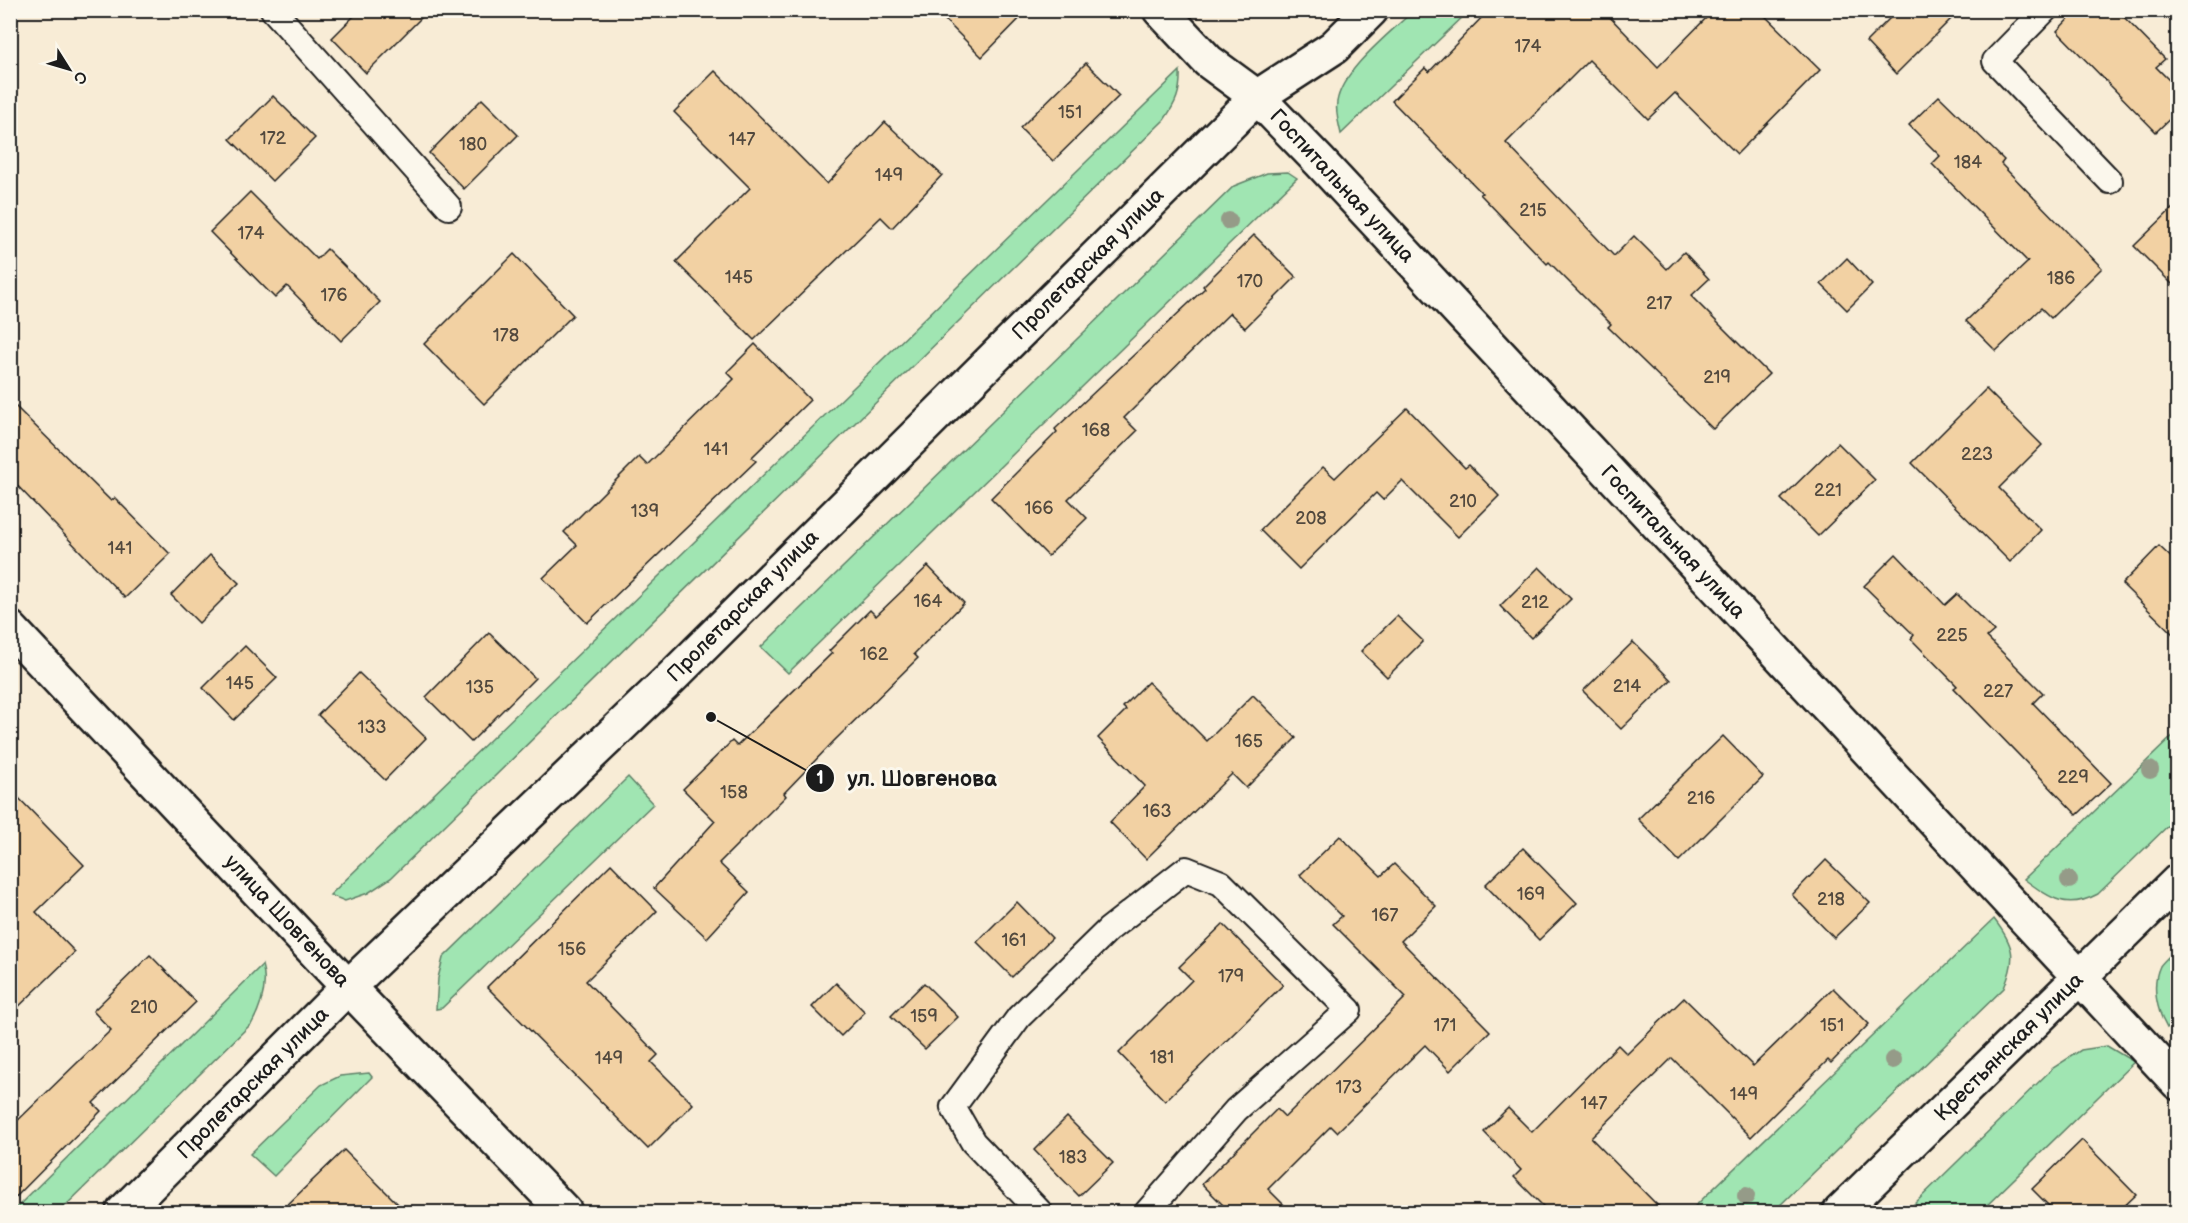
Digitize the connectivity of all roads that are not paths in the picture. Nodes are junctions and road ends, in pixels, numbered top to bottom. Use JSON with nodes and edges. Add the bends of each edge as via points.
{"nodes":[{"id":1,"x":273,"y":10,"type":"edge"},
{"id":2,"x":1160,"y":10,"type":"edge"},
{"id":3,"x":1371,"y":10,"type":"edge"},
{"id":4,"x":2045,"y":10,"type":"edge"},
{"id":5,"x":1257,"y":97,"type":"junction"},
{"id":6,"x":2110,"y":180,"type":"dead end"},
{"id":7,"x":449,"y":207,"type":"dead end"},
{"id":8,"x":10,"y":628,"type":"edge"},
{"id":9,"x":2178,"y":881,"type":"edge"},
{"id":10,"x":2079,"y":978,"type":"junction"},
{"id":11,"x":348,"y":987,"type":"junction"},
{"id":12,"x":2178,"y":1083,"type":"edge"},
{"id":13,"x":123,"y":1212,"type":"edge"},
{"id":14,"x":565,"y":1212,"type":"edge"},
{"id":15,"x":1041,"y":1212,"type":"edge"},
{"id":16,"x":1147,"y":1212,"type":"edge"},
{"id":17,"x":1840,"y":1212,"type":"edge"}],
"edges":[{"from":1,"to":7,"type":"lane"},
{"from":2,"to":5,"type":"street","name":"Госпитальная улица","via":[[1208,61]]},
{"from":3,"to":5,"type":"street","name":"Пролетарская улица","via":[[1334,47]]},
{"from":4,"to":6,"type":"lane","via":[[1995,61]]},
{"from":5,"to":10,"type":"street","name":"Госпитальная улица"},
{"from":5,"to":11,"type":"street","name":"Пролетарская улица","via":[[670,679]]},
{"from":8,"to":11,"type":"street","name":"улица Шовгенова"},
{"from":9,"to":10,"type":"street","name":"Крестьянская улица"},
{"from":10,"to":12,"type":"street","name":"Госпитальная улица"},
{"from":10,"to":17,"type":"street","name":"Крестьянская улица"},
{"from":11,"to":13,"type":"street","name":"Пролетарская улица"},
{"from":11,"to":14,"type":"street","name":"улица Шовгенова"},
{"from":15,"to":16,"type":"lane","via":[[973,1142],[953,1107],[1019,1017],[1107,930],[1186,869],[1221,883],[1349,1010],[1236,1110]]}]}
